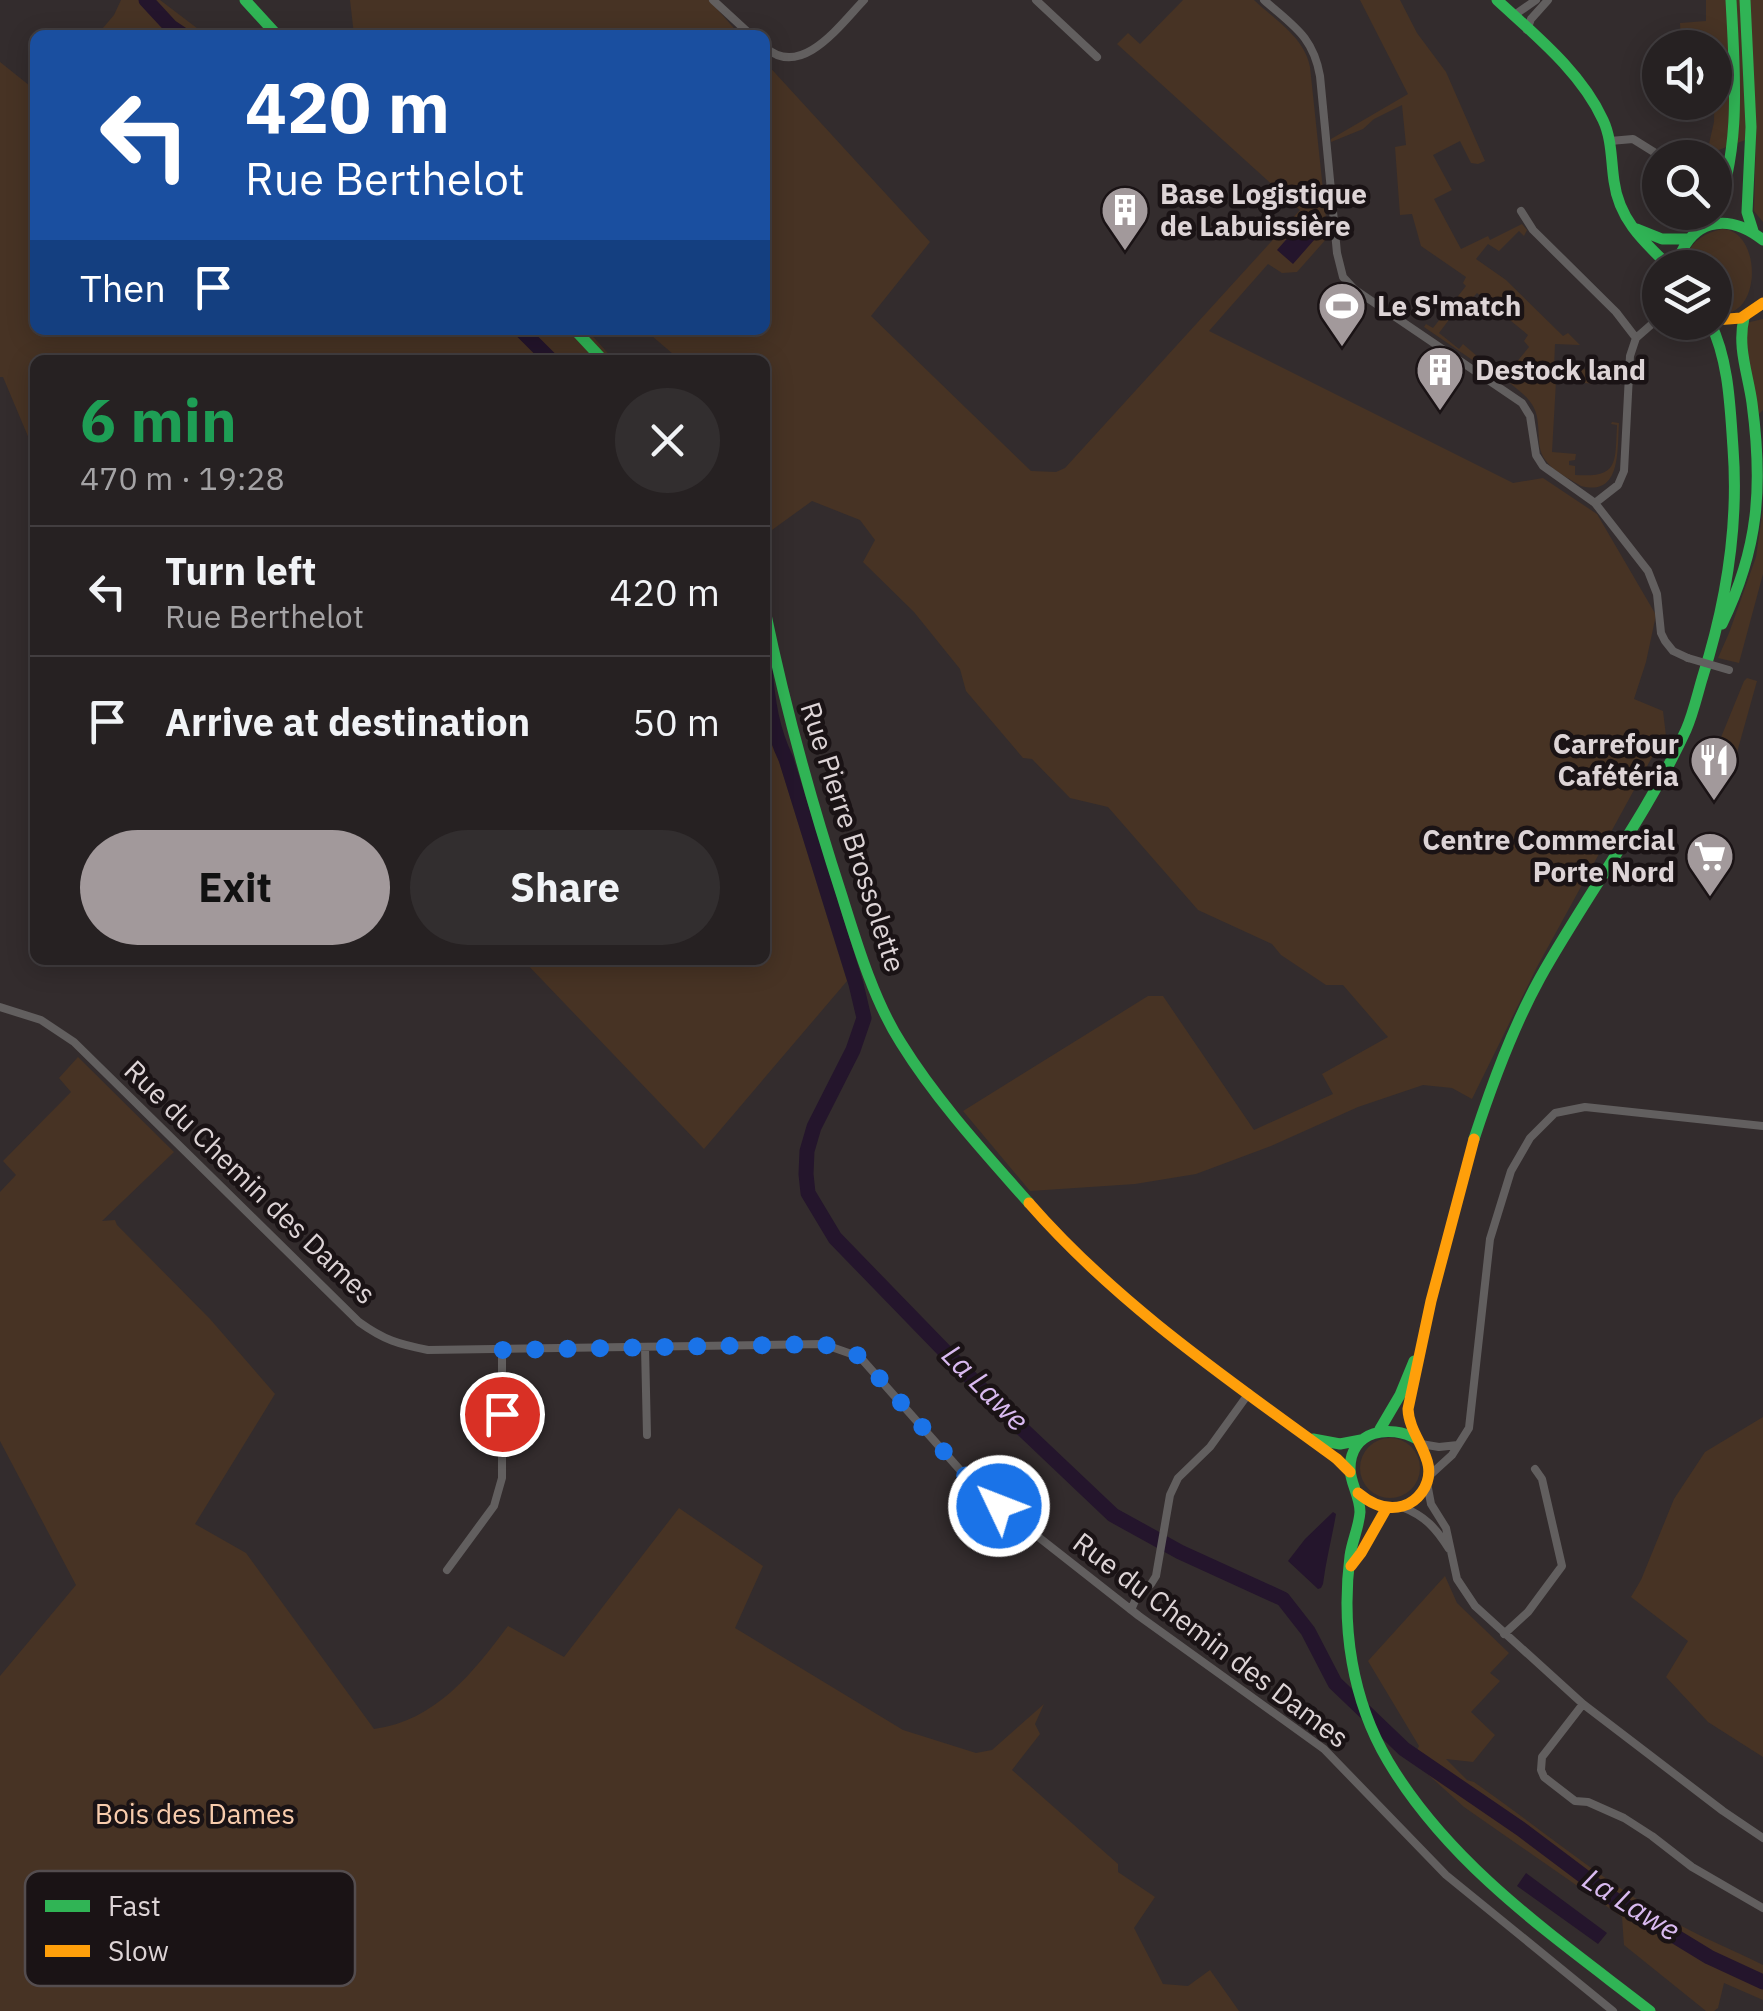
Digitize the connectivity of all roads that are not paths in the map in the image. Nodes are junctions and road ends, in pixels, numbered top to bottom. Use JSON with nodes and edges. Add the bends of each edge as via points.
{"nodes":[{"id":1,"x":245,"y":0,"type":"edge"},
{"id":2,"x":713,"y":0,"type":"edge"},
{"id":3,"x":864,"y":0,"type":"edge"},
{"id":4,"x":1038,"y":0,"type":"edge"},
{"id":5,"x":1264,"y":0,"type":"edge"},
{"id":6,"x":1497,"y":0,"type":"edge"},
{"id":7,"x":1536,"y":0,"type":"edge"},
{"id":8,"x":1548,"y":0,"type":"edge"},
{"id":9,"x":1732,"y":0,"type":"edge"},
{"id":10,"x":1745,"y":0,"type":"edge"},
{"id":11,"x":1513,"y":16,"type":"junction"},
{"id":12,"x":272,"y":30,"type":"edge"},
{"id":13,"x":746,"y":30,"type":"edge"},
{"id":14,"x":1527,"y":30,"type":"junction"},
{"id":15,"x":770,"y":52,"type":"edge"},
{"id":16,"x":1097,"y":57,"type":"dead end"},
{"id":17,"x":1610,"y":141,"type":"junction"},
{"id":18,"x":1642,"y":145,"type":"edge"},
{"id":19,"x":1732,"y":155,"type":"edge"},
{"id":20,"x":1521,"y":211,"type":"dead end"},
{"id":21,"x":1732,"y":223,"type":"edge"},
{"id":22,"x":1630,"y":224,"type":"junction"},
{"id":23,"x":1700,"y":230,"type":"edge"},
{"id":24,"x":1759,"y":235,"type":"edge"},
{"id":25,"x":1688,"y":239,"type":"junction"},
{"id":26,"x":1652,"y":250,"type":"edge"},
{"id":27,"x":1681,"y":250,"type":"edge"},
{"id":28,"x":1756,"y":311,"type":"edge"},
{"id":29,"x":1732,"y":319,"type":"edge"},
{"id":30,"x":1642,"y":333,"type":"edge"},
{"id":31,"x":580,"y":335,"type":"edge"},
{"id":32,"x":1636,"y":338,"type":"junction"},
{"id":33,"x":1718,"y":340,"type":"edge"},
{"id":34,"x":598,"y":355,"type":"edge"},
{"id":35,"x":1595,"y":503,"type":"junction"},
{"id":36,"x":1717,"y":632,"type":"junction"},
{"id":37,"x":770,"y":635,"type":"edge"},
{"id":38,"x":1729,"y":670,"type":"dead end"},
{"id":39,"x":0,"y":1007,"type":"edge"},
{"id":40,"x":1763,"y":1126,"type":"edge"},
{"id":41,"x":645,"y":1348,"type":"junction"},
{"id":42,"x":1419,"y":1348,"type":"junction"},
{"id":43,"x":502,"y":1350,"type":"junction"},
{"id":44,"x":1250,"y":1393,"type":"junction"},
{"id":45,"x":1380,"y":1430,"type":"junction"},
{"id":46,"x":648,"y":1436,"type":"dead end"},
{"id":47,"x":1309,"y":1438,"type":"junction"},
{"id":48,"x":1362,"y":1440,"type":"junction"},
{"id":49,"x":1419,"y":1441,"type":"junction"},
{"id":50,"x":1458,"y":1445,"type":"junction"},
{"id":51,"x":1535,"y":1468,"type":"dead end"},
{"id":52,"x":1350,"y":1472,"type":"junction"},
{"id":53,"x":1428,"y":1480,"type":"junction"},
{"id":54,"x":1358,"y":1493,"type":"junction"},
{"id":55,"x":1402,"y":1507,"type":"junction"},
{"id":56,"x":1386,"y":1509,"type":"junction"},
{"id":57,"x":1451,"y":1552,"type":"junction"},
{"id":58,"x":1350,"y":1566,"type":"junction"},
{"id":59,"x":448,"y":1570,"type":"dead end"},
{"id":60,"x":1131,"y":1610,"type":"junction"},
{"id":61,"x":1504,"y":1634,"type":"junction"},
{"id":62,"x":1583,"y":1704,"type":"junction"},
{"id":63,"x":1763,"y":1838,"type":"edge"},
{"id":64,"x":1763,"y":1908,"type":"edge"},
{"id":65,"x":1613,"y":2011,"type":"edge"},
{"id":66,"x":1650,"y":2011,"type":"edge"}],
"edges":[{"from":1,"to":12,"type":"main road"},
{"from":2,"to":13,"type":"street"},
{"from":3,"to":15,"type":"street","via":[[814,51],[794,59]]},
{"from":4,"to":16,"type":"street"},
{"from":5,"to":35,"type":"street","via":[[1316,54],[1343,278],[1522,403],[1543,466]]},
{"from":6,"to":11,"type":"main road"},
{"from":7,"to":11,"type":"street"},
{"from":8,"to":14,"type":"street"},
{"from":9,"to":19,"type":"main road"},
{"from":10,"to":24,"type":"main road","via":[[1747,212]]},
{"from":11,"to":14,"type":"main road"},
{"from":14,"to":17,"type":"main road","via":[[1587,94]]},
{"from":17,"to":18,"type":"street"},
{"from":17,"to":22,"type":"main road","via":[[1619,206]]},
{"from":20,"to":32,"type":"street"},
{"from":21,"to":24,"type":"main road"},
{"from":22,"to":25,"type":"main road","via":[[1654,238]]},
{"from":22,"to":26,"type":"main road"},
{"from":23,"to":25,"type":"main road"},
{"from":25,"to":27,"type":"main road"},
{"from":28,"to":29,"type":"main road"},
{"from":28,"to":36,"type":"main road","via":[[1740,335],[1762,504],[1748,568]]},
{"from":30,"to":32,"type":"street"},
{"from":31,"to":34,"type":"main road"},
{"from":32,"to":35,"type":"street","via":[[1624,471]]},
{"from":33,"to":36,"type":"main road","via":[[1735,468],[1734,532]]},
{"from":35,"to":38,"type":"street","bridge":true,"via":[[1648,571],[1662,633],[1673,651]]},
{"from":36,"to":42,"type":"main road","via":[[1685,732],[1523,1014],[1476,1134]]},
{"from":37,"to":44,"type":"main road","name":"Rue Pierre Brossolette","via":[[784,705],[859,949],[899,1041],[954,1118],[1060,1240],[1177,1342]]},
{"from":39,"to":43,"type":"street","name":"Rue du Chemin des Dames","via":[[42,1020],[74,1042],[380,1337],[428,1350]]},
{"from":40,"to":50,"type":"street","via":[[1584,1106],[1556,1113],[1530,1138],[1490,1239],[1469,1428]]},
{"from":41,"to":43,"type":"street","name":"Rue du Chemin des Dames"},
{"from":41,"to":46,"type":"street"},
{"from":41,"to":60,"type":"street","name":"Rue du Chemin des Dames","via":[[823,1344],[860,1356],[976,1488]]},
{"from":42,"to":45,"type":"main road"},
{"from":42,"to":49,"type":"main road","via":[[1408,1418]]},
{"from":43,"to":59,"type":"street","via":[[502,1478],[494,1506]]},
{"from":44,"to":47,"type":"main road","name":"Rue Pierre Brossolette"},
{"from":44,"to":60,"type":"street","via":[[1178,1478],[1156,1576]]},
{"from":45,"to":48,"type":"main road"},
{"from":45,"to":49,"type":"main road","via":[[1400,1430]]},
{"from":47,"to":48,"type":"main road"},
{"from":47,"to":52,"type":"main road","name":"Rue Pierre Brossolette"},
{"from":48,"to":52,"type":"main road"},
{"from":49,"to":50,"type":"street"},
{"from":49,"to":53,"type":"main road"},
{"from":50,"to":53,"type":"street"},
{"from":51,"to":61,"type":"street","via":[[1562,1566]]},
{"from":52,"to":54,"type":"main road"},
{"from":53,"to":55,"type":"main road"},
{"from":53,"to":57,"type":"street"},
{"from":54,"to":56,"type":"main road"},
{"from":54,"to":58,"type":"main road"},
{"from":55,"to":56,"type":"main road"},
{"from":55,"to":57,"type":"street","via":[[1431,1523]]},
{"from":56,"to":58,"type":"main road"},
{"from":57,"to":61,"type":"street","via":[[1465,1594]]},
{"from":58,"to":66,"type":"main road","via":[[1346,1618],[1355,1684],[1388,1761],[1430,1824],[1499,1890]]},
{"from":60,"to":65,"type":"street","name":"Rue du Chemin des Dames","via":[[1324,1749],[1446,1875]]},
{"from":61,"to":62,"type":"street"},
{"from":62,"to":63,"type":"street"},
{"from":62,"to":64,"type":"street","via":[[1542,1756],[1544,1777],[1575,1801],[1624,1818]]}]}
